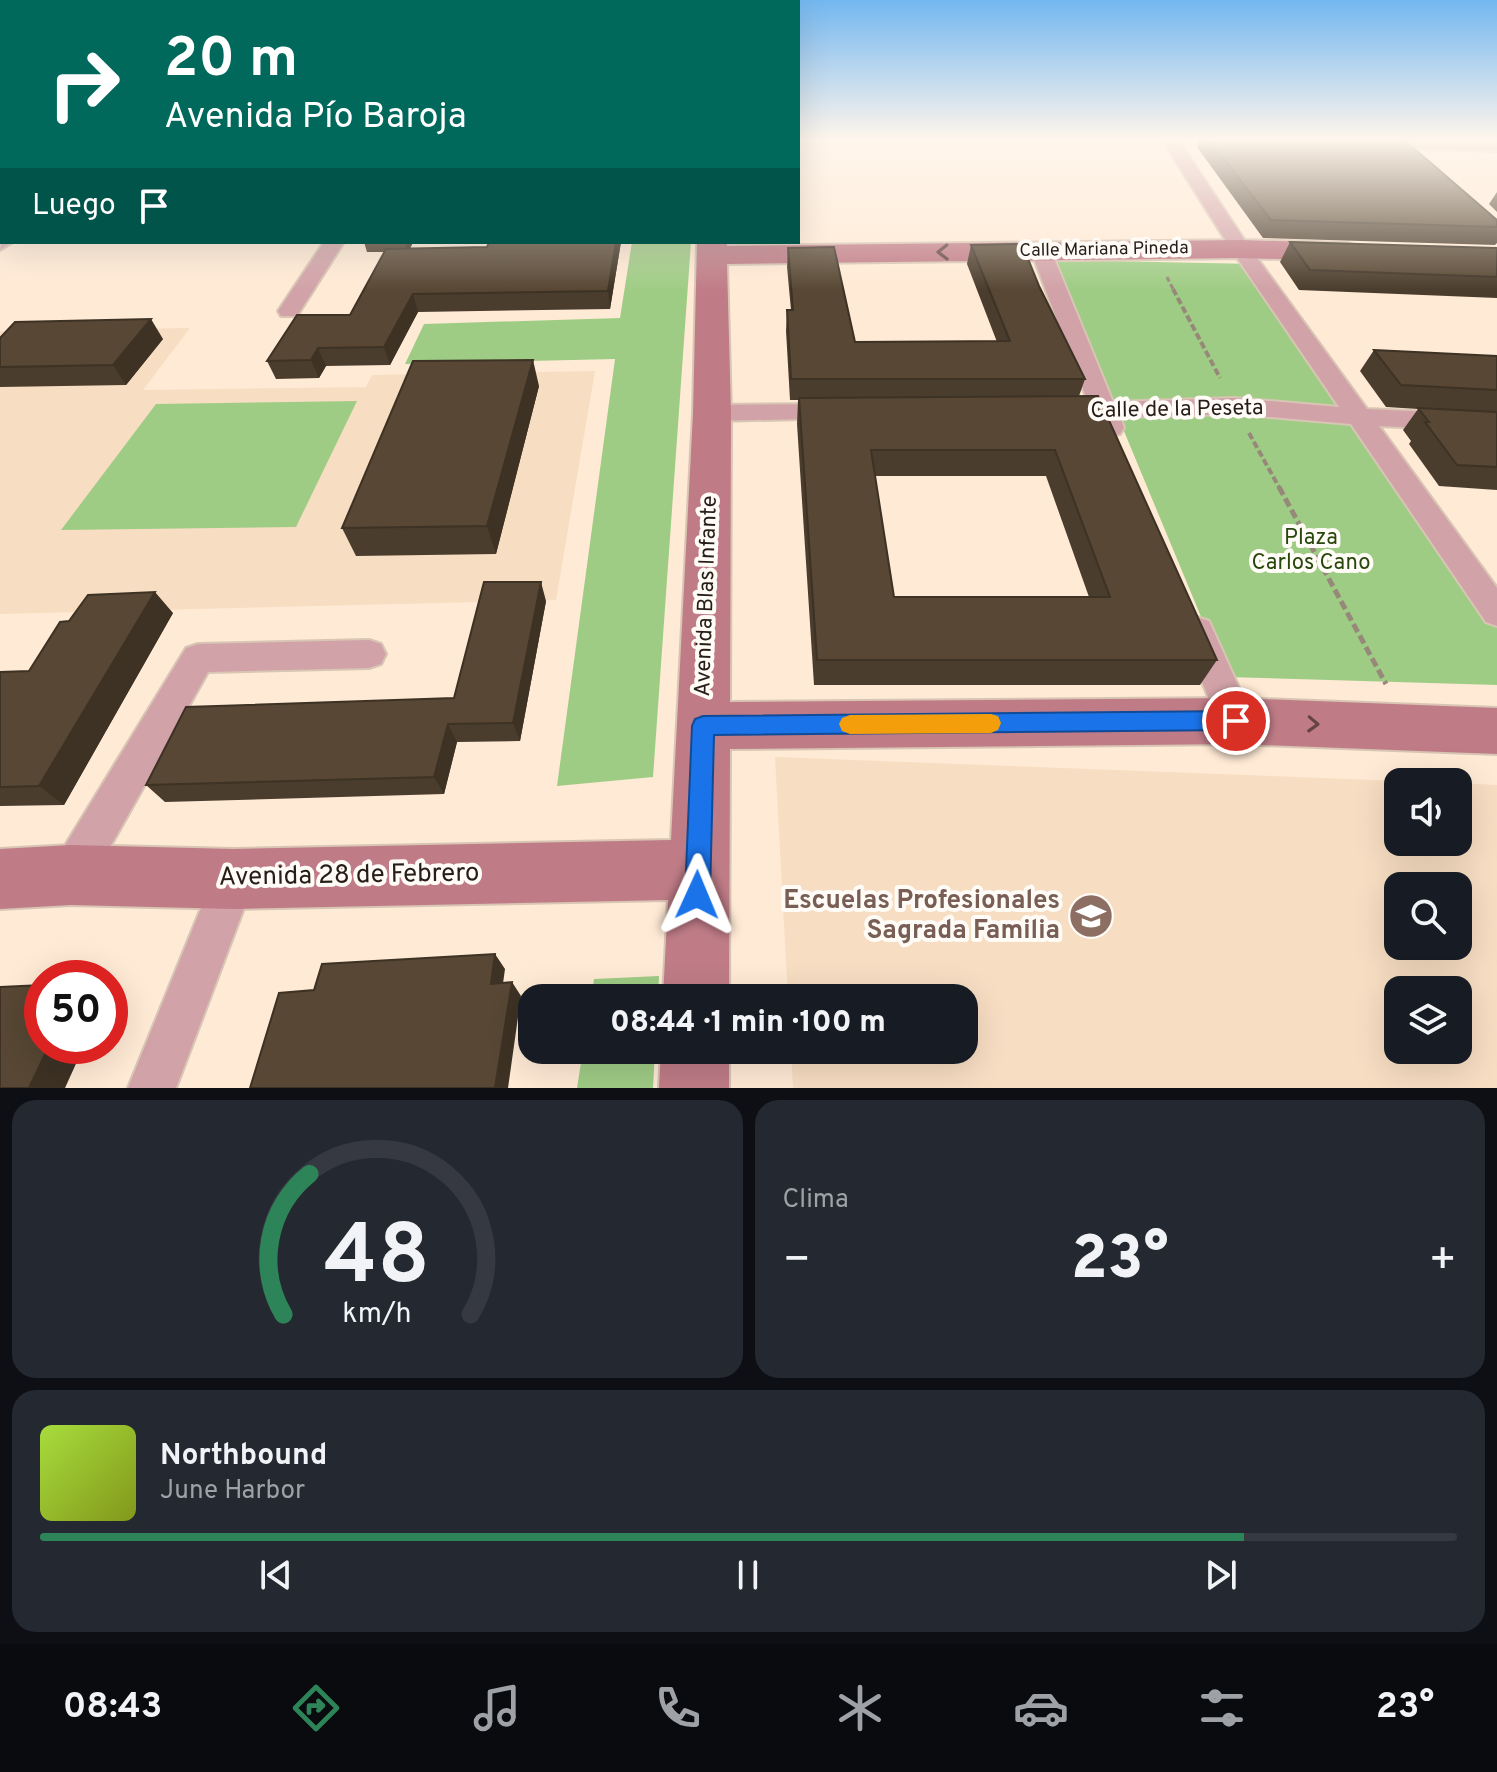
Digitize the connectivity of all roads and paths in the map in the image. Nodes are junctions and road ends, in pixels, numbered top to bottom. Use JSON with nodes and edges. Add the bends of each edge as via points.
{"nodes":[{"id":1,"x":1205,"y":189,"type":"edge"},
{"id":2,"x":333,"y":244,"type":"edge"},
{"id":3,"x":712,"y":248,"type":"edge"},
{"id":4,"x":1241,"y":249,"type":"junction"},
{"id":5,"x":1152,"y":250,"type":"junction"},
{"id":6,"x":1041,"y":251,"type":"junction"},
{"id":7,"x":1376,"y":253,"type":"edge"},
{"id":8,"x":289,"y":311,"type":"dead end"},
{"id":9,"x":1234,"y":406,"type":"junction"},
{"id":10,"x":1104,"y":411,"type":"junction"},
{"id":11,"x":869,"y":412,"type":"edge"},
{"id":12,"x":1041,"y":412,"type":"edge"},
{"id":13,"x":712,"y":413,"type":"junction"},
{"id":14,"x":1359,"y":417,"type":"junction"},
{"id":15,"x":1497,"y":423,"type":"edge"},
{"id":16,"x":1122,"y":454,"type":"edge"},
{"id":17,"x":1188,"y":608,"type":"edge"},
{"id":18,"x":1497,"y":613,"type":"edge"},
{"id":19,"x":369,"y":654,"type":"dead end"},
{"id":20,"x":1236,"y":721,"type":"junction"},
{"id":21,"x":703,"y":726,"type":"junction"},
{"id":22,"x":1409,"y":727,"type":"junction"},
{"id":23,"x":1497,"y":731,"type":"edge"},
{"id":24,"x":698,"y":869,"type":"junction"},
{"id":25,"x":71,"y":875,"type":"junction"},
{"id":26,"x":0,"y":879,"type":"edge"},
{"id":27,"x":234,"y":879,"type":"junction"},
{"id":28,"x":696,"y":984,"type":"edge"},
{"id":29,"x":695,"y":1064,"type":"edge"},
{"id":30,"x":152,"y":1088,"type":"edge"},
{"id":31,"x":694,"y":1088,"type":"edge"}],
"edges":[{"from":1,"to":4,"type":"street"},
{"from":2,"to":8,"type":"street"},
{"from":6,"to":3,"type":"street","name":"Calle Mariana Pineda","one_way":true},
{"from":3,"to":13,"type":"street","name":"Avenida Blas Infante"},
{"from":4,"to":5,"type":"street","name":"Calle Mariana Pineda"},
{"from":4,"to":7,"type":"street","name":"Calle Mariana Pineda"},
{"from":4,"to":14,"type":"street"},
{"from":5,"to":6,"type":"street","name":"Calle Mariana Pineda"},
{"from":5,"to":9,"type":"path"},
{"from":6,"to":10,"type":"street"},
{"from":9,"to":10,"type":"street","name":"Calle de la Peseta"},
{"from":9,"to":14,"type":"street","name":"Calle de la Peseta"},
{"from":9,"to":22,"type":"path"},
{"from":10,"to":12,"type":"street","name":"Calle de la Peseta"},
{"from":10,"to":16,"type":"street"},
{"from":11,"to":13,"type":"street"},
{"from":13,"to":21,"type":"street","name":"Avenida Blas Infante"},
{"from":14,"to":15,"type":"street","name":"Calle de la Peseta"},
{"from":14,"to":18,"type":"street"},
{"from":17,"to":20,"type":"street"},
{"from":19,"to":25,"type":"street","via":[[198,658]]},
{"from":20,"to":21,"type":"street"},
{"from":20,"to":22,"type":"street","one_way":true},
{"from":21,"to":24,"type":"street","name":"Avenida Blas Infante"},
{"from":22,"to":23,"type":"street"},
{"from":24,"to":27,"type":"street","name":"Avenida 28 de Febrero"},
{"from":24,"to":28,"type":"street","name":"Avenida Blas Infante"},
{"from":25,"to":26,"type":"street","name":"Avenida 28 de Febrero"},
{"from":25,"to":27,"type":"street","name":"Avenida 28 de Febrero"},
{"from":27,"to":30,"type":"street"},
{"from":29,"to":31,"type":"street"}]}
